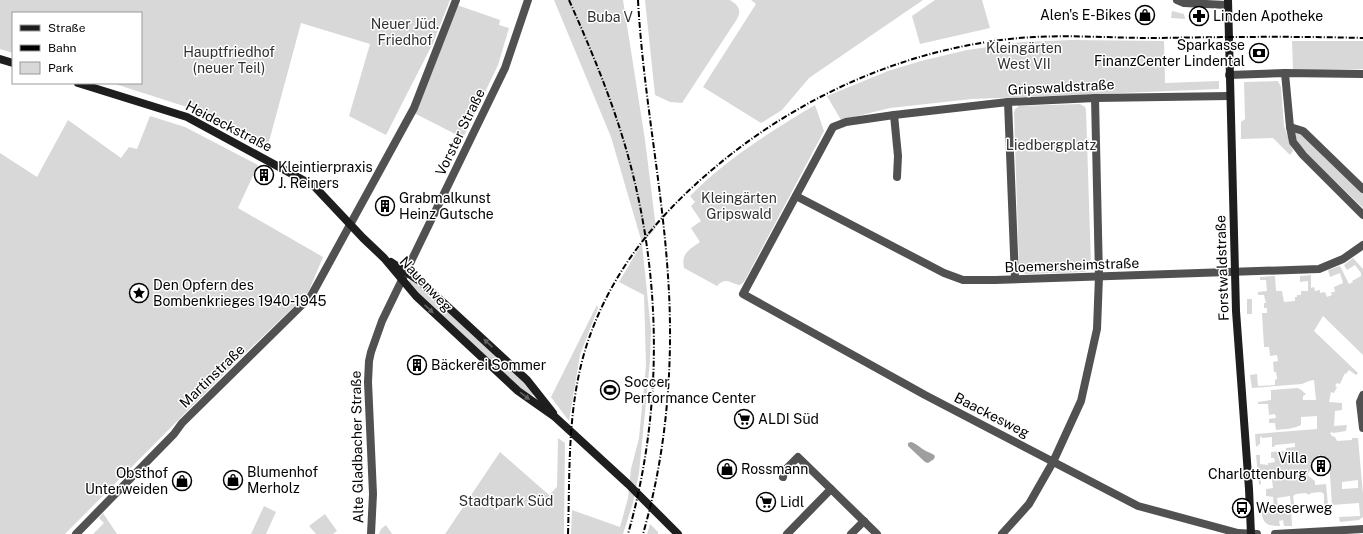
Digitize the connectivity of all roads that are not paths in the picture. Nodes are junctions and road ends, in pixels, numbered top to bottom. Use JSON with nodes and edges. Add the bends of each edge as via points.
{"nodes":[{"id":1,"x":456,"y":0,"type":"edge"},
{"id":2,"x":528,"y":0,"type":"edge"},
{"id":3,"x":1177,"y":0,"type":"edge"},
{"id":4,"x":1228,"y":3,"type":"edge"},
{"id":5,"x":0,"y":59,"type":"edge"},
{"id":6,"x":12,"y":63,"type":"edge"},
{"id":7,"x":1285,"y":73,"type":"junction"},
{"id":8,"x":1363,"y":74,"type":"edge"},
{"id":9,"x":1229,"y":75,"type":"junction"},
{"id":10,"x":81,"y":84,"type":"edge"},
{"id":11,"x":1230,"y":96,"type":"junction"},
{"id":12,"x":1094,"y":98,"type":"junction"},
{"id":13,"x":1008,"y":102,"type":"junction"},
{"id":14,"x":894,"y":115,"type":"junction"},
{"id":15,"x":1290,"y":127,"type":"junction"},
{"id":16,"x":896,"y":177,"type":"dead end"},
{"id":17,"x":1363,"y":189,"type":"edge"},
{"id":18,"x":796,"y":196,"type":"junction"},
{"id":19,"x":1363,"y":215,"type":"edge"},
{"id":20,"x":350,"y":225,"type":"junction"},
{"id":21,"x":1363,"y":245,"type":"edge"},
{"id":22,"x":384,"y":258,"type":"junction"},
{"id":23,"x":407,"y":272,"type":"junction"},
{"id":24,"x":1235,"y":272,"type":"junction"},
{"id":25,"x":1099,"y":276,"type":"junction"},
{"id":26,"x":1015,"y":279,"type":"junction"},
{"id":27,"x":403,"y":280,"type":"junction"},
{"id":28,"x":743,"y":294,"type":"joint"},
{"id":29,"x":1363,"y":395,"type":"edge"},
{"id":30,"x":556,"y":416,"type":"junction"},
{"id":31,"x":1363,"y":428,"type":"edge"},
{"id":32,"x":1053,"y":462,"type":"junction"},
{"id":33,"x":783,"y":477,"type":"dead end"},
{"id":34,"x":831,"y":489,"type":"junction"},
{"id":35,"x":864,"y":521,"type":"junction"},
{"id":36,"x":1363,"y":529,"type":"edge"},
{"id":37,"x":76,"y":534,"type":"edge"},
{"id":38,"x":371,"y":534,"type":"edge"},
{"id":39,"x":678,"y":534,"type":"edge"},
{"id":40,"x":787,"y":534,"type":"edge"},
{"id":41,"x":851,"y":534,"type":"edge"},
{"id":42,"x":877,"y":534,"type":"edge"},
{"id":43,"x":1002,"y":534,"type":"edge"},
{"id":44,"x":1251,"y":534,"type":"edge"},
{"id":45,"x":1257,"y":534,"type":"edge"},
{"id":46,"x":1275,"y":534,"type":"edge"}],
"edges":[{"from":1,"to":20,"type":"street","via":[[414,108]]},
{"from":2,"to":23,"type":"street","name":"Vorster Straße","via":[[505,68]]},
{"from":3,"to":4,"type":"street","via":[[1184,3]]},
{"from":4,"to":9,"type":"street","name":"Forstwaldstraße"},
{"from":5,"to":6,"type":"street"},
{"from":7,"to":8,"type":"street"},
{"from":7,"to":9,"type":"street"},
{"from":7,"to":15,"type":"street"},
{"from":9,"to":11,"type":"street","name":"Forstwaldstraße"},
{"from":10,"to":20,"type":"street","name":"Heideckstraße","via":[[175,113],[204,125],[310,184]]},
{"from":11,"to":12,"type":"street","name":"Gripswaldstraße"},
{"from":11,"to":24,"type":"street","name":"Forstwaldstraße"},
{"from":12,"to":13,"type":"street","name":"Gripswaldstraße"},
{"from":12,"to":25,"type":"street"},
{"from":13,"to":14,"type":"street","name":"Gripswaldstraße"},
{"from":13,"to":26,"type":"street"},
{"from":14,"to":16,"type":"street","via":[[898,156]]},
{"from":14,"to":18,"type":"street","name":"Gripswaldstraße","via":[[846,122],[833,127]]},
{"from":15,"to":17,"type":"street","via":[[1303,131]]},
{"from":15,"to":19,"type":"street","via":[[1293,142],[1303,155]]},
{"from":18,"to":26,"type":"street","name":"Bloemersheimstraße","via":[[944,273],[963,280]]},
{"from":18,"to":28,"type":"street","name":"Gripswaldstraße"},
{"from":20,"to":22,"type":"street","name":"Heideckstraße"},
{"from":20,"to":37,"type":"street","name":"Martinstraße","via":[[311,296],[182,423]]},
{"from":21,"to":24,"type":"street","name":"Bloemersheimstraße","via":[[1343,259],[1319,268]]},
{"from":22,"to":23,"type":"street","name":"Nauenweg"},
{"from":22,"to":27,"type":"street","name":"Nauenweg"},
{"from":23,"to":27,"type":"street","name":"Alte Gladbacher Straße"},
{"from":30,"to":23,"type":"street","name":"Nauenweg","one_way":true,"via":[[527,380],[422,282]]},
{"from":24,"to":25,"type":"street","name":"Bloemersheimstraße"},
{"from":24,"to":44,"type":"street","name":"Forstwaldstraße"},
{"from":25,"to":26,"type":"street","name":"Bloemersheimstraße"},
{"from":25,"to":32,"type":"street","via":[[1097,329],[1081,401]]},
{"from":27,"to":30,"type":"street","name":"Nauenweg","one_way":true,"via":[[416,296],[518,391]]},
{"from":27,"to":38,"type":"street","name":"Alte Gladbacher Straße","via":[[379,329],[369,361],[373,494]]},
{"from":28,"to":32,"type":"street","name":"Baackesweg","via":[[925,395]]},
{"from":29,"to":31,"type":"street","via":[[1360,402]]},
{"from":30,"to":39,"type":"street","name":"Nauenweg"},
{"from":32,"to":43,"type":"street","via":[[1029,504]]},
{"from":32,"to":44,"type":"street","name":"Baackesweg","via":[[1138,506]]},
{"from":33,"to":34,"type":"street","via":[[784,471],[798,457]]},
{"from":34,"to":35,"type":"street"},
{"from":34,"to":40,"type":"street"},
{"from":35,"to":41,"type":"street"},
{"from":35,"to":42,"type":"street"},
{"from":36,"to":46,"type":"street"},
{"from":44,"to":45,"type":"street"}]}
